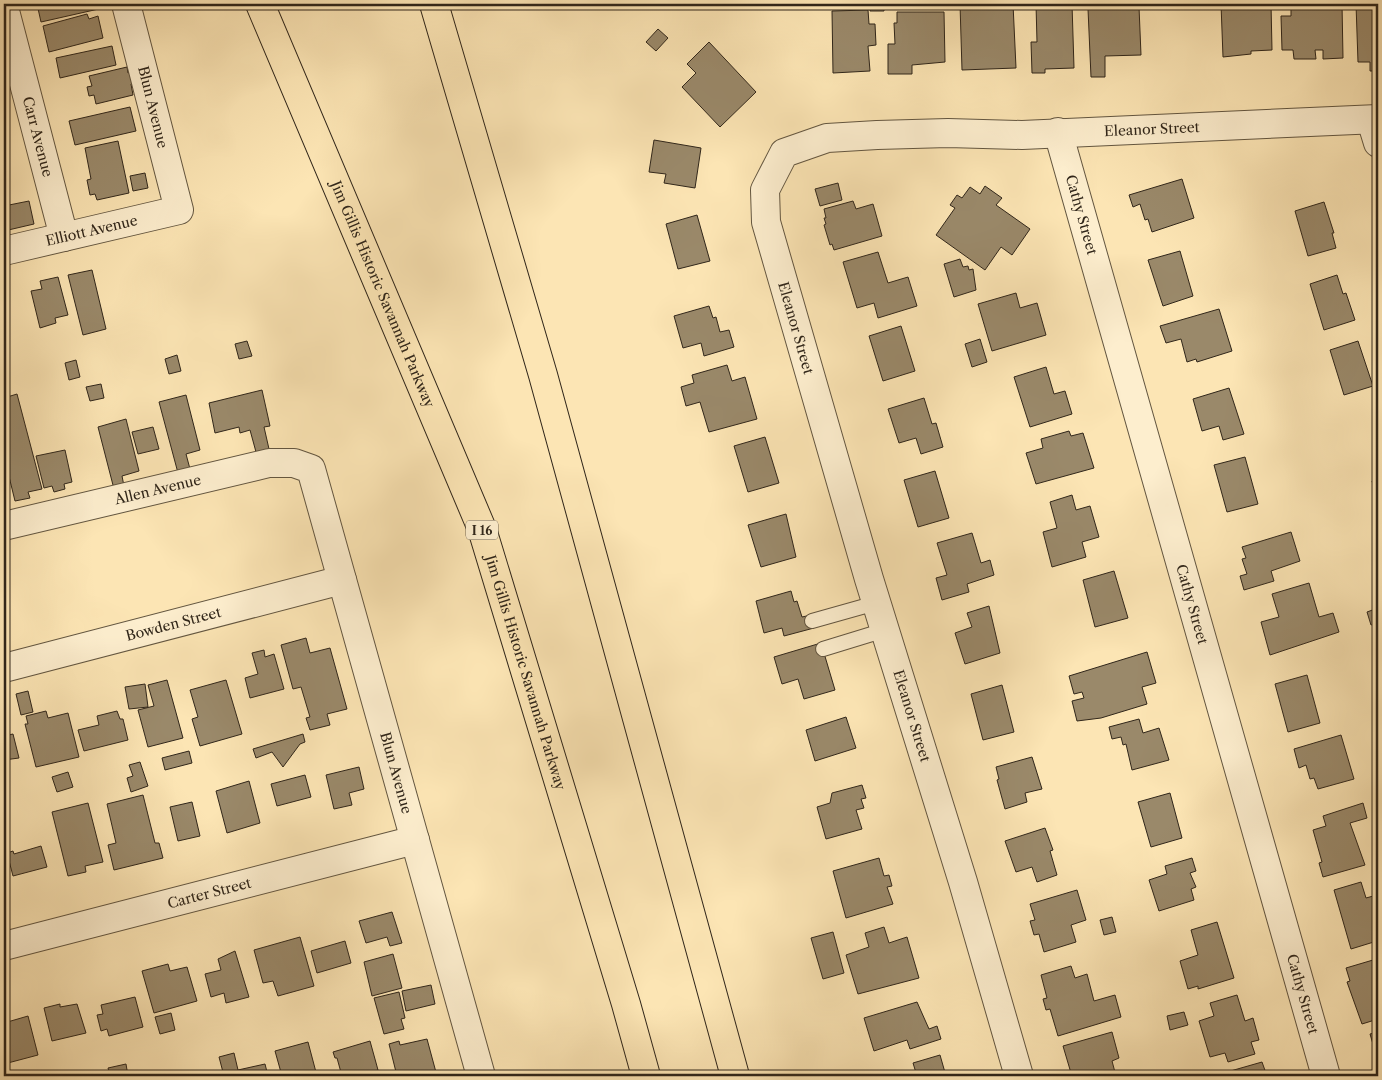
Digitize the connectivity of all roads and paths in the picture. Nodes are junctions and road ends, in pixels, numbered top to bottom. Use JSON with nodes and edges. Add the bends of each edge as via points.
{"nodes":[{"id":1,"x":126,"y":4,"type":"edge"},
{"id":2,"x":260,"y":4,"type":"edge"},
{"id":3,"x":434,"y":4,"type":"edge"},
{"id":4,"x":4,"y":6,"type":"edge"},
{"id":5,"x":1376,"y":127,"type":"edge"},
{"id":6,"x":1058,"y":132,"type":"junction"},
{"id":7,"x":180,"y":210,"type":"joint"},
{"id":8,"x":64,"y":238,"type":"junction"},
{"id":9,"x":4,"y":251,"type":"edge"},
{"id":10,"x":311,"y":469,"type":"joint"},
{"id":11,"x":4,"y":526,"type":"edge"},
{"id":12,"x":342,"y":580,"type":"junction"},
{"id":13,"x":876,"y":603,"type":"junction"},
{"id":14,"x":812,"y":621,"type":"dead end"},
{"id":15,"x":885,"y":630,"type":"junction"},
{"id":16,"x":823,"y":649,"type":"dead end"},
{"id":17,"x":4,"y":668,"type":"edge"},
{"id":18,"x":415,"y":840,"type":"junction"},
{"id":19,"x":4,"y":946,"type":"edge"},
{"id":20,"x":481,"y":1076,"type":"edge"},
{"id":21,"x":646,"y":1076,"type":"edge"},
{"id":22,"x":735,"y":1076,"type":"edge"},
{"id":23,"x":1019,"y":1076,"type":"edge"},
{"id":24,"x":1326,"y":1076,"type":"edge"}],
"edges":[{"from":1,"to":7,"type":"street","name":"Blun Avenue"},
{"from":2,"to":21,"type":"highway","name":"Jim Gillis Historic Savannah Parkway","number":"I 16","via":[[482,529]]},
{"from":3,"to":22,"type":"highway","via":[[543,375]]},
{"from":4,"to":8,"type":"street","name":"Carr Avenue"},
{"from":5,"to":6,"type":"street","name":"Eleanor Street"},
{"from":6,"to":13,"type":"street","name":"Eleanor Street","via":[[827,138],[784,153],[766,190],[766,222]]},
{"from":6,"to":24,"type":"street","name":"Cathy Street"},
{"from":7,"to":8,"type":"street","name":"Elliott Avenue"},
{"from":8,"to":9,"type":"street","name":"Elliott Avenue"},
{"from":10,"to":11,"type":"street","name":"Allen Avenue","via":[[270,463]]},
{"from":10,"to":12,"type":"street","name":"Blun Avenue"},
{"from":12,"to":17,"type":"street","name":"Bowden Street"},
{"from":12,"to":18,"type":"street","name":"Blun Avenue"},
{"from":13,"to":14,"type":"lane"},
{"from":13,"to":15,"type":"street","name":"Eleanor Street"},
{"from":15,"to":16,"type":"lane"},
{"from":15,"to":23,"type":"street","name":"Eleanor Street"},
{"from":18,"to":19,"type":"street","name":"Carter Street"},
{"from":18,"to":20,"type":"street","name":"Blun Avenue"}]}
